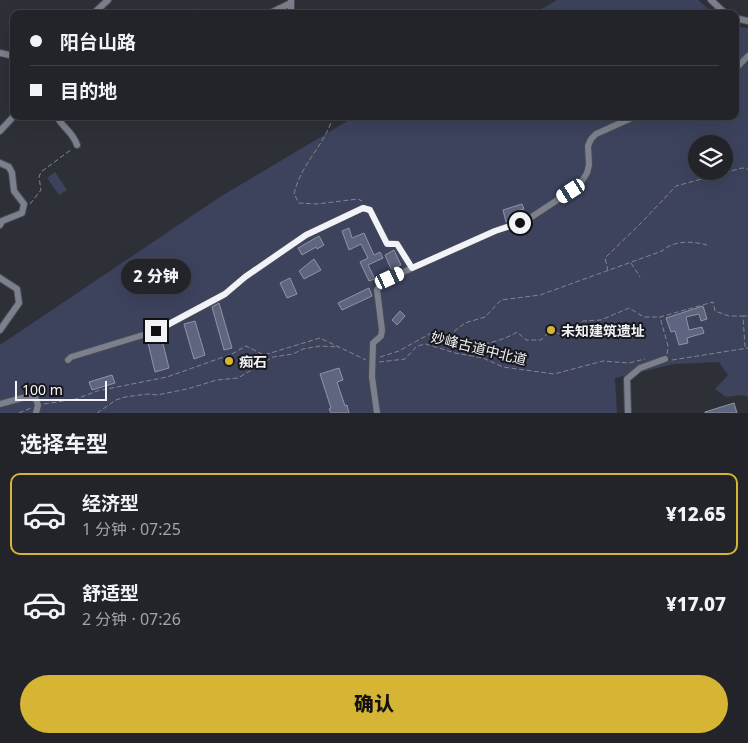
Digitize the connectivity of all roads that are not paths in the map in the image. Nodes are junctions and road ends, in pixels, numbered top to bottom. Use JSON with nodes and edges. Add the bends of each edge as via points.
{"nodes":[{"id":1,"x":108,"y":0,"type":"edge"},
{"id":2,"x":711,"y":0,"type":"edge"},
{"id":3,"x":291,"y":2,"type":"edge"},
{"id":4,"x":98,"y":10,"type":"edge"},
{"id":5,"x":276,"y":10,"type":"edge"},
{"id":6,"x":722,"y":10,"type":"edge"},
{"id":7,"x":748,"y":56,"type":"edge"},
{"id":8,"x":739,"y":65,"type":"edge"},
{"id":9,"x":10,"y":120,"type":"edge"},
{"id":10,"x":58,"y":120,"type":"edge"},
{"id":11,"x":627,"y":120,"type":"edge"},
{"id":12,"x":0,"y":132,"type":"edge"},
{"id":13,"x":77,"y":145,"type":"road end"},
{"id":14,"x":0,"y":163,"type":"edge"},
{"id":15,"x":0,"y":226,"type":"edge"},
{"id":16,"x":412,"y":268,"type":"junction"},
{"id":17,"x":0,"y":278,"type":"edge"},
{"id":18,"x":0,"y":330,"type":"edge"},
{"id":19,"x":665,"y":359,"type":"road end"},
{"id":20,"x":68,"y":360,"type":"dead end"},
{"id":21,"x":0,"y":404,"type":"edge"},
{"id":22,"x":36,"y":413,"type":"edge"},
{"id":23,"x":377,"y":413,"type":"edge"},
{"id":24,"x":628,"y":413,"type":"edge"}],
"edges":[{"from":1,"to":4,"type":"street"},
{"from":2,"to":6,"type":"street"},
{"from":3,"to":5,"type":"street"},
{"from":7,"to":8,"type":"street"},
{"from":9,"to":12,"type":"street"},
{"from":10,"to":13,"type":"street","via":[[75,138]]},
{"from":11,"to":16,"type":"street","via":[[591,139],[587,173],[571,191],[530,218]]},
{"from":14,"to":15,"type":"street","via":[[10,167],[14,191],[24,204],[22,213],[2,221]]},
{"from":16,"to":20,"type":"street","via":[[397,244],[387,244],[370,210],[363,208],[306,235],[225,294],[156,331]]},
{"from":16,"to":23,"type":"street","via":[[382,283],[377,290],[382,330],[381,336],[373,343],[373,393]]},
{"from":17,"to":18,"type":"street","via":[[17,289],[19,304]]},
{"from":19,"to":24,"type":"street","via":[[640,368],[627,379]]},
{"from":21,"to":22,"type":"street","via":[[35,397]]}]}
